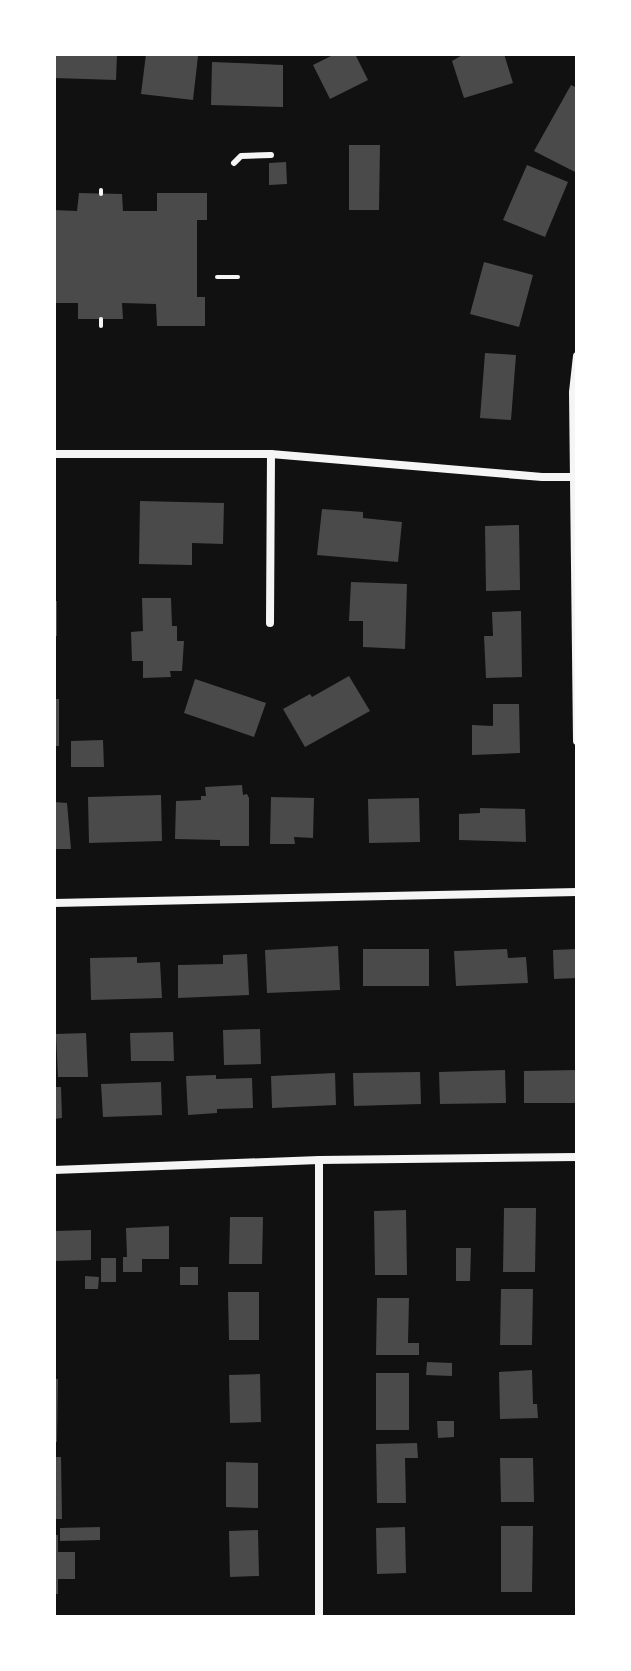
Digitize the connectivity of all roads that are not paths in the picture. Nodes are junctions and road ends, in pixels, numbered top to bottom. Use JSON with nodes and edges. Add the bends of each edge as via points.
{"nodes":[{"id":1,"x":271,"y":155,"type":"dead end"},
{"id":2,"x":234,"y":163,"type":"dead end"},
{"id":3,"x":577,"y":356,"type":"edge"},
{"id":4,"x":54,"y":454,"type":"edge"},
{"id":5,"x":271,"y":454,"type":"junction"},
{"id":6,"x":574,"y":477,"type":"junction"},
{"id":7,"x":270,"y":623,"type":"dead end"},
{"id":8,"x":577,"y":741,"type":"edge"},
{"id":9,"x":577,"y":892,"type":"edge"},
{"id":10,"x":54,"y":903,"type":"edge"},
{"id":11,"x":577,"y":1157,"type":"edge"},
{"id":12,"x":319,"y":1160,"type":"junction"},
{"id":13,"x":54,"y":1170,"type":"edge"},
{"id":14,"x":319,"y":1617,"type":"edge"}],
"edges":[{"from":1,"to":2,"type":"lane","via":[[241,156]]},
{"from":3,"to":6,"type":"street"},
{"from":4,"to":5,"type":"street"},
{"from":5,"to":6,"type":"street"},
{"from":5,"to":7,"type":"street"},
{"from":6,"to":8,"type":"street"},
{"from":9,"to":10,"type":"street"},
{"from":11,"to":12,"type":"street"},
{"from":12,"to":13,"type":"street"},
{"from":12,"to":14,"type":"street"}]}
